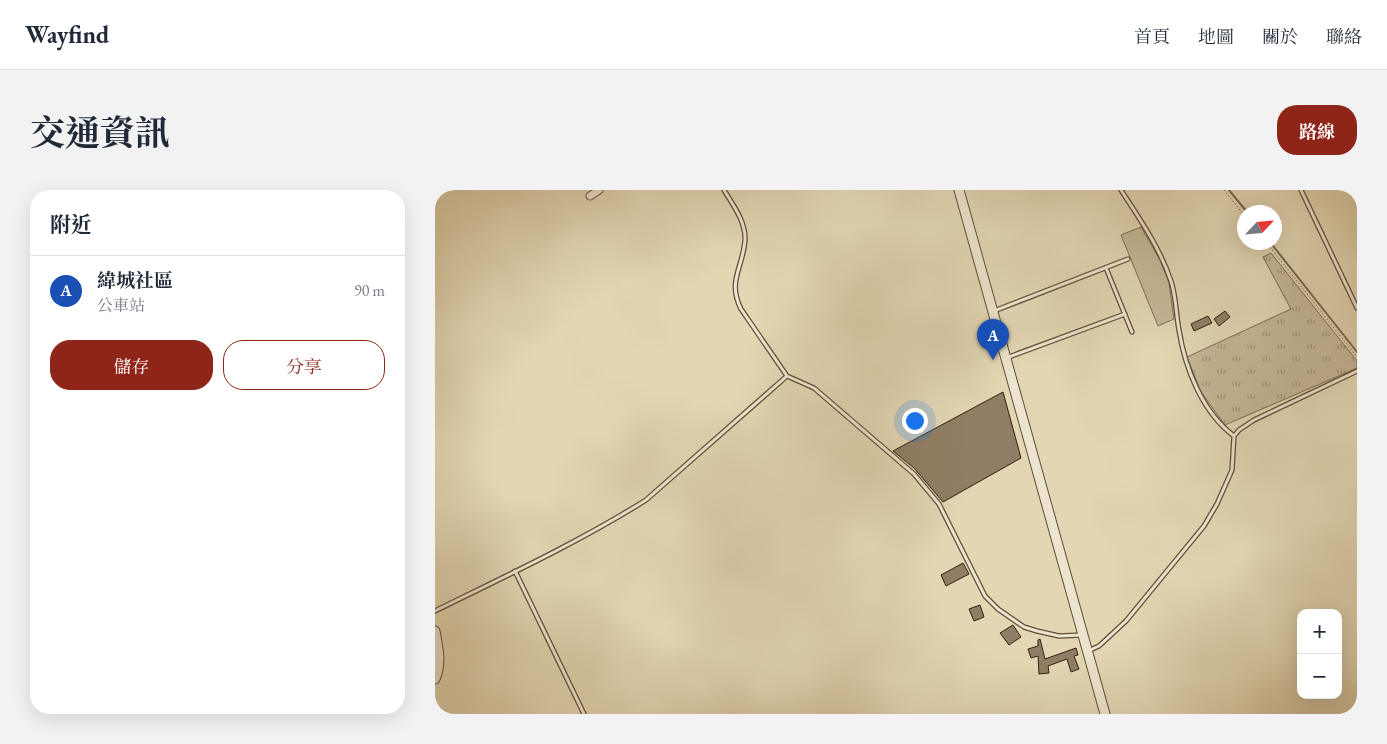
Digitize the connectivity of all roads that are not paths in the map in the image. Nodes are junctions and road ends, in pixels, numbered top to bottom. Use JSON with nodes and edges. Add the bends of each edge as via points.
{"nodes":[{"id":1,"x":599,"y":190,"type":"edge"},
{"id":2,"x":724,"y":190,"type":"edge"},
{"id":3,"x":959,"y":190,"type":"edge"},
{"id":4,"x":1121,"y":190,"type":"edge"},
{"id":5,"x":1301,"y":190,"type":"edge"},
{"id":6,"x":590,"y":196,"type":"dead end"},
{"id":7,"x":1128,"y":259,"type":"dead end"},
{"id":8,"x":1107,"y":268,"type":"junction"},
{"id":9,"x":1357,"y":308,"type":"edge"},
{"id":10,"x":993,"y":312,"type":"junction"},
{"id":11,"x":1125,"y":314,"type":"junction"},
{"id":12,"x":1132,"y":332,"type":"dead end"},
{"id":13,"x":1006,"y":358,"type":"junction"},
{"id":14,"x":1357,"y":371,"type":"edge"},
{"id":15,"x":787,"y":376,"type":"junction"},
{"id":16,"x":1234,"y":436,"type":"junction"},
{"id":17,"x":515,"y":572,"type":"junction"},
{"id":18,"x":435,"y":611,"type":"edge"},
{"id":19,"x":435,"y":630,"type":"edge"},
{"id":20,"x":1083,"y":635,"type":"junction"},
{"id":21,"x":1088,"y":651,"type":"junction"},
{"id":22,"x":435,"y":679,"type":"edge"},
{"id":23,"x":1357,"y":712,"type":"edge"},
{"id":24,"x":584,"y":714,"type":"edge"},
{"id":25,"x":1105,"y":714,"type":"edge"},
{"id":26,"x":1349,"y":714,"type":"edge"}],
"edges":[{"from":1,"to":6,"type":"street"},
{"from":2,"to":15,"type":"lane","via":[[741,220],[745,239],[735,284],[736,300]]},
{"from":3,"to":10,"type":"street"},
{"from":4,"to":16,"type":"lane","via":[[1162,259],[1171,282],[1185,358],[1199,393]]},
{"from":5,"to":9,"type":"lane"},
{"from":7,"to":8,"type":"lane"},
{"from":8,"to":10,"type":"lane"},
{"from":8,"to":11,"type":"lane"},
{"from":10,"to":13,"type":"street"},
{"from":11,"to":12,"type":"lane"},
{"from":11,"to":13,"type":"lane"},
{"from":13,"to":20,"type":"street"},
{"from":14,"to":16,"type":"lane","via":[[1255,420]]},
{"from":15,"to":17,"type":"lane","via":[[645,500]]},
{"from":15,"to":20,"type":"lane","via":[[814,388],[914,474],[939,504],[985,596],[998,609],[1024,627],[1037,631],[1059,636]]},
{"from":16,"to":21,"type":"lane","via":[[1232,470],[1204,526],[1126,621],[1099,646]]},
{"from":17,"to":18,"type":"lane"},
{"from":17,"to":24,"type":"lane"},
{"from":19,"to":22,"type":"street","via":[[439,669]]},
{"from":20,"to":21,"type":"street"},
{"from":21,"to":25,"type":"street"},
{"from":23,"to":26,"type":"lane"}]}
